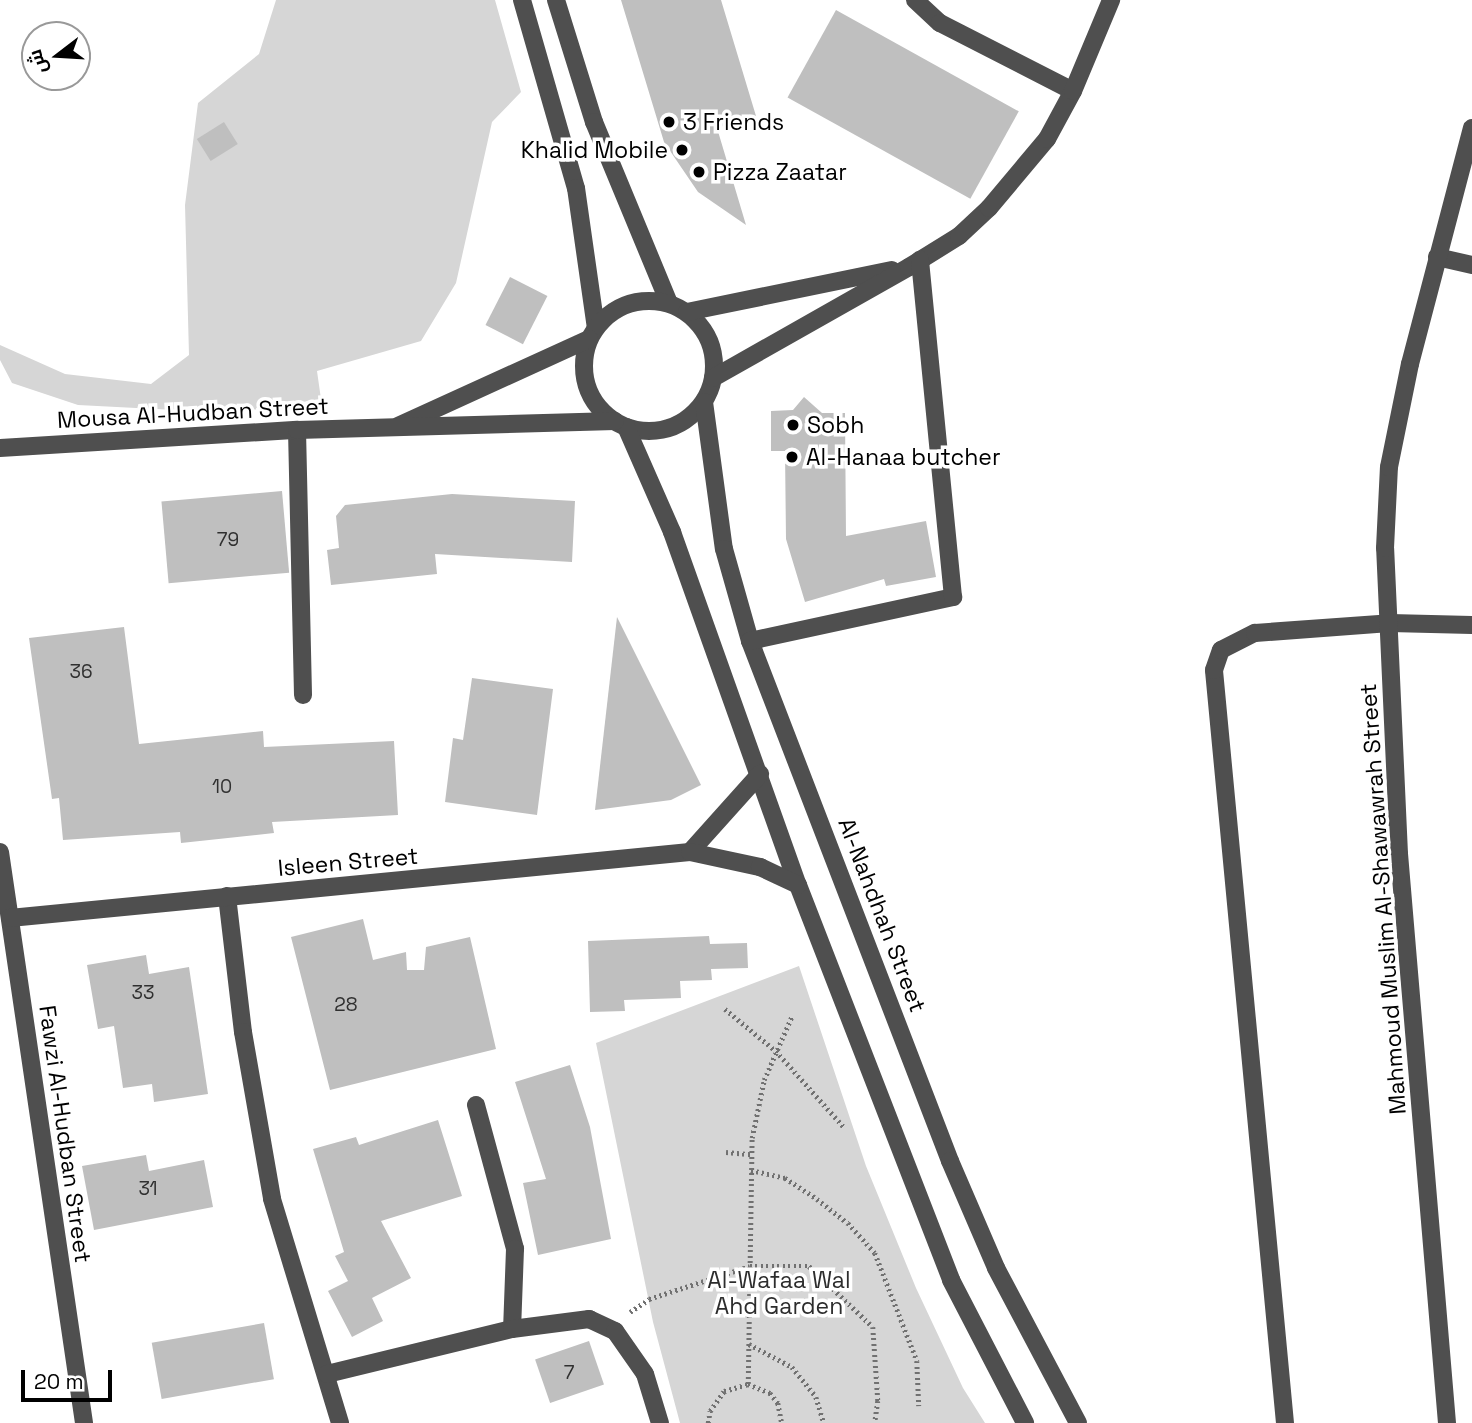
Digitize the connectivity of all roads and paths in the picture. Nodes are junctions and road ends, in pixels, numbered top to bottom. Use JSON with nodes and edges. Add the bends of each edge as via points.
{"nodes":[{"id":1,"x":522,"y":0,"type":"edge"},
{"id":2,"x":556,"y":0,"type":"edge"},
{"id":3,"x":915,"y":0,"type":"edge"},
{"id":4,"x":1111,"y":0,"type":"edge"},
{"id":5,"x":1073,"y":92,"type":"junction"},
{"id":6,"x":1472,"y":128,"type":"edge"},
{"id":7,"x":1437,"y":257,"type":"junction"},
{"id":8,"x":915,"y":263,"type":"junction"},
{"id":9,"x":1472,"y":265,"type":"edge"},
{"id":10,"x":668,"y":303,"type":"junction"},
{"id":11,"x":687,"y":312,"type":"junction"},
{"id":12,"x":593,"y":333,"type":"junction"},
{"id":13,"x":713,"y":378,"type":"junction"},
{"id":14,"x":704,"y":402,"type":"junction"},
{"id":15,"x":621,"y":424,"type":"junction"},
{"id":16,"x":297,"y":430,"type":"junction"},
{"id":17,"x":389,"y":430,"type":"junction"},
{"id":18,"x":0,"y":448,"type":"edge"},
{"id":19,"x":1390,"y":623,"type":"junction"},
{"id":20,"x":1472,"y":625,"type":"edge"},
{"id":21,"x":750,"y":640,"type":"junction"},
{"id":22,"x":303,"y":695,"type":"dead end"},
{"id":23,"x":760,"y":774,"type":"junction"},
{"id":24,"x":0,"y":852,"type":"edge"},
{"id":25,"x":690,"y":852,"type":"junction"},
{"id":26,"x":798,"y":885,"type":"junction"},
{"id":27,"x":227,"y":896,"type":"junction"},
{"id":28,"x":10,"y":918,"type":"junction"},
{"id":29,"x":724,"y":1009,"type":"dead end"},
{"id":30,"x":792,"y":1016,"type":"dead end"},
{"id":31,"x":776,"y":1051,"type":"junction"},
{"id":32,"x":476,"y":1105,"type":"dead end"},
{"id":33,"x":843,"y":1126,"type":"dead end"},
{"id":34,"x":726,"y":1152,"type":"dead end"},
{"id":35,"x":751,"y":1154,"type":"junction"},
{"id":36,"x":751,"y":1170,"type":"junction"},
{"id":37,"x":750,"y":1266,"type":"junction"},
{"id":38,"x":512,"y":1329,"type":"junction"},
{"id":39,"x":615,"y":1331,"type":"junction"},
{"id":40,"x":749,"y":1344,"type":"junction"},
{"id":41,"x":327,"y":1374,"type":"junction"},
{"id":42,"x":748,"y":1384,"type":"junction"},
{"id":43,"x":919,"y":1406,"type":"dead end"},
{"id":44,"x":1448,"y":1422,"type":"edge"},
{"id":45,"x":84,"y":1423,"type":"edge"},
{"id":46,"x":340,"y":1423,"type":"edge"},
{"id":47,"x":660,"y":1423,"type":"edge"},
{"id":48,"x":708,"y":1423,"type":"edge"},
{"id":49,"x":782,"y":1423,"type":"edge"},
{"id":50,"x":824,"y":1423,"type":"edge"},
{"id":51,"x":874,"y":1423,"type":"edge"},
{"id":52,"x":1025,"y":1423,"type":"edge"},
{"id":53,"x":1078,"y":1423,"type":"edge"},
{"id":54,"x":1285,"y":1423,"type":"edge"}],
"edges":[{"from":1,"to":12,"type":"street","via":[[576,188]]},
{"from":2,"to":10,"type":"street","via":[[594,122]]},
{"from":3,"to":5,"type":"street","via":[[940,23]]},
{"from":4,"to":5,"type":"street"},
{"from":5,"to":8,"type":"street","via":[[1021,175],[958,236]]},
{"from":6,"to":7,"type":"street","name":"Mahmoud Muslim Al-Shawawrah Street"},
{"from":7,"to":9,"type":"street"},
{"from":7,"to":19,"type":"street","name":"Mahmoud Muslim Al-Shawawrah Street","via":[[1389,467],[1385,548]]},
{"from":8,"to":11,"type":"street"},
{"from":8,"to":13,"type":"street"},
{"from":8,"to":21,"type":"street","via":[[953,597]]},
{"from":10,"to":11,"type":"street"},
{"from":10,"to":12,"type":"street","via":[[628,304]]},
{"from":11,"to":13,"type":"street","via":[[709,341]]},
{"from":12,"to":15,"type":"street","via":[[585,376],[590,394]]},
{"from":12,"to":17,"type":"street","name":"Mousa Al-Hudban Street"},
{"from":13,"to":14,"type":"street"},
{"from":14,"to":15,"type":"street","via":[[677,425],[643,431]]},
{"from":14,"to":21,"type":"street","name":"Al-Nahdhah Street","via":[[724,548]]},
{"from":15,"to":17,"type":"street","name":"Mousa Al-Hudban Street"},
{"from":15,"to":23,"type":"street","via":[[672,532]]},
{"from":16,"to":17,"type":"street","name":"Mousa Al-Hudban Street"},
{"from":16,"to":18,"type":"street","name":"Mousa Al-Hudban Street"},
{"from":16,"to":22,"type":"street"},
{"from":19,"to":20,"type":"street"},
{"from":19,"to":44,"type":"street","name":"Mahmoud Muslim Al-Shawawrah Street","via":[[1399,854]]},
{"from":19,"to":54,"type":"street","via":[[1244,636],[1221,650],[1214,670]]},
{"from":21,"to":53,"type":"street","name":"Al-Nahdhah Street","via":[[975,1221]]},
{"from":23,"to":25,"type":"street"},
{"from":23,"to":26,"type":"street"},
{"from":24,"to":28,"type":"street","name":"Fawzi Al-Hudban Street"},
{"from":25,"to":26,"type":"street","name":"Isleen Street","via":[[760,867]]},
{"from":25,"to":27,"type":"street","name":"Isleen Street"},
{"from":26,"to":52,"type":"street","via":[[951,1280]]},
{"from":27,"to":28,"type":"street","name":"Isleen Street"},
{"from":27,"to":41,"type":"street","via":[[243,1032],[272,1199]]},
{"from":28,"to":45,"type":"street","name":"Fawzi Al-Hudban Street"},
{"from":29,"to":31,"type":"path"},
{"from":30,"to":31,"type":"path"},
{"from":31,"to":33,"type":"path"},
{"from":31,"to":35,"type":"path","via":[[764,1080]]},
{"from":32,"to":38,"type":"street","via":[[515,1249]]},
{"from":34,"to":35,"type":"path"},
{"from":35,"to":36,"type":"path"},
{"from":36,"to":37,"type":"path"},
{"from":36,"to":43,"type":"path","via":[[785,1178],[817,1199],[848,1223],[875,1253],[917,1361]]},
{"from":37,"to":39,"type":"path","via":[[649,1300],[628,1313]]},
{"from":37,"to":40,"type":"path"},
{"from":37,"to":51,"type":"path","via":[[809,1266],[873,1327],[878,1401]]},
{"from":38,"to":39,"type":"street","via":[[589,1319]]},
{"from":38,"to":41,"type":"street"},
{"from":39,"to":47,"type":"street","via":[[646,1374]]},
{"from":40,"to":42,"type":"path"},
{"from":40,"to":50,"type":"path","via":[[792,1367],[816,1397]]},
{"from":41,"to":46,"type":"street"},
{"from":42,"to":48,"type":"path","via":[[724,1391],[710,1410]]},
{"from":42,"to":49,"type":"path","via":[[770,1393],[778,1402]]}]}
